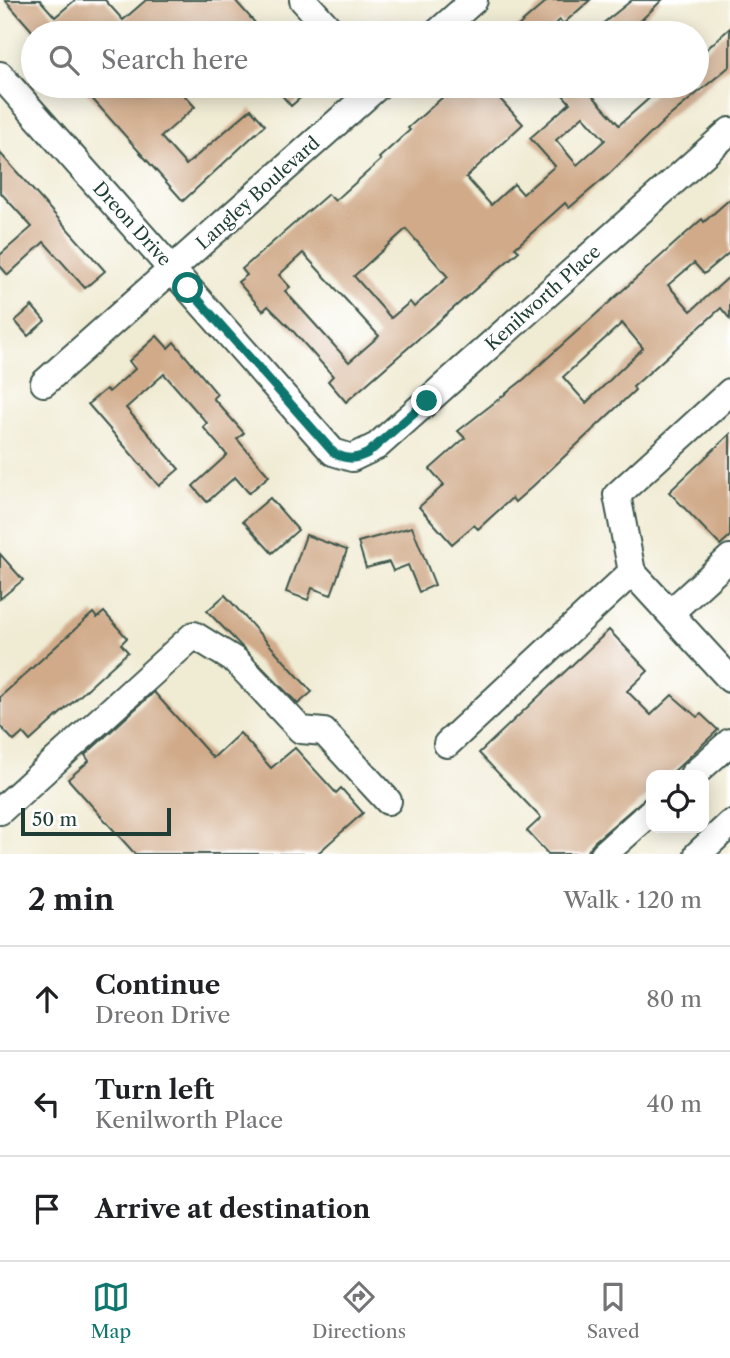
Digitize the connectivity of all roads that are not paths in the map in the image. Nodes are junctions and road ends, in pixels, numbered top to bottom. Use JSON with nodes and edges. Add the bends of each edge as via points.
{"nodes":[{"id":1,"x":303,"y":0,"type":"edge"},
{"id":2,"x":474,"y":0,"type":"edge"},
{"id":3,"x":321,"y":21,"type":"edge"},
{"id":4,"x":450,"y":21,"type":"edge"},
{"id":5,"x":0,"y":75,"type":"edge"},
{"id":6,"x":364,"y":98,"type":"edge"},
{"id":7,"x":730,"y":131,"type":"edge"},
{"id":8,"x":172,"y":269,"type":"junction"},
{"id":9,"x":44,"y":383,"type":"dead end"},
{"id":10,"x":730,"y":392,"type":"edge"},
{"id":11,"x":352,"y":458,"type":"joint"},
{"id":12,"x":730,"y":558,"type":"edge"},
{"id":13,"x":632,"y":572,"type":"junction"},
{"id":14,"x":670,"y":613,"type":"junction"},
{"id":15,"x":730,"y":679,"type":"edge"},
{"id":16,"x":730,"y":742,"type":"edge"},
{"id":17,"x":447,"y":744,"type":"dead end"},
{"id":18,"x":699,"y":770,"type":"edge"},
{"id":19,"x":388,"y":801,"type":"dead end"},
{"id":20,"x":0,"y":811,"type":"edge"},
{"id":21,"x":646,"y":816,"type":"edge"},
{"id":22,"x":730,"y":824,"type":"edge"},
{"id":23,"x":604,"y":854,"type":"edge"},
{"id":24,"x":698,"y":854,"type":"edge"}],
"edges":[{"from":1,"to":3,"type":"street"},
{"from":2,"to":4,"type":"street"},
{"from":5,"to":8,"type":"street","name":"Dreon Drive"},
{"from":6,"to":8,"type":"street","name":"Langley Boulevard"},
{"from":7,"to":11,"type":"street","name":"Kenilworth Place","via":[[377,446]]},
{"from":8,"to":9,"type":"street","name":"Langley Boulevard"},
{"from":8,"to":11,"type":"street","name":"Dreon Drive","via":[[333,452]]},
{"from":10,"to":13,"type":"street","via":[[617,495]]},
{"from":12,"to":14,"type":"street"},
{"from":13,"to":14,"type":"street"},
{"from":13,"to":17,"type":"street"},
{"from":14,"to":15,"type":"street"},
{"from":16,"to":18,"type":"street"},
{"from":19,"to":20,"type":"street","via":[[324,732],[301,730],[236,661],[194,635]]},
{"from":21,"to":23,"type":"street"},
{"from":22,"to":24,"type":"street"}]}
